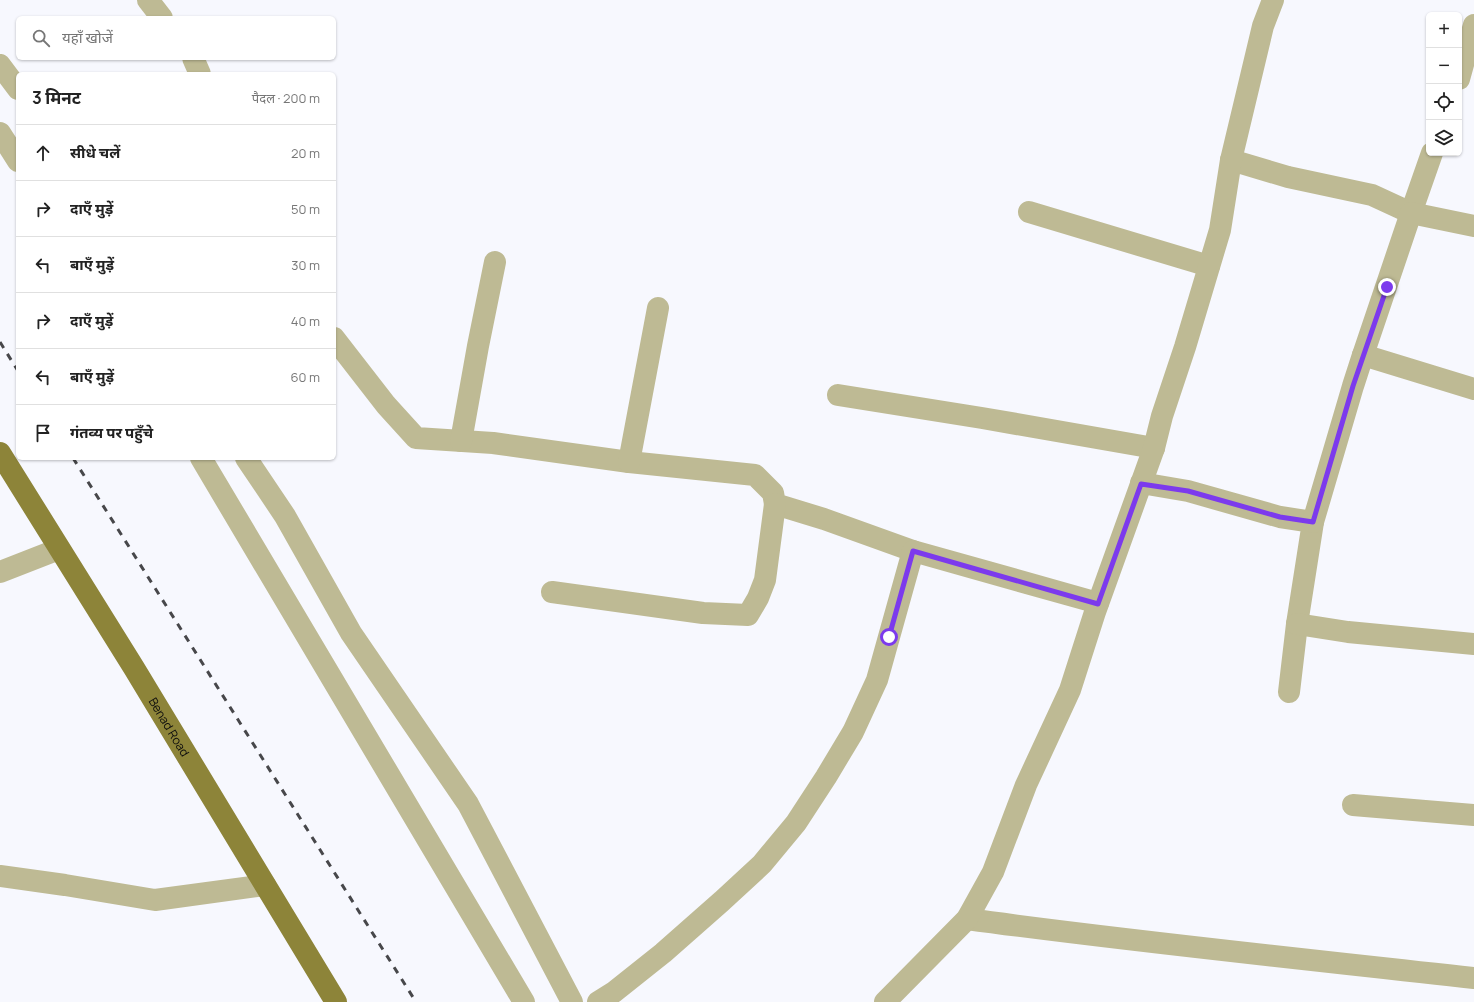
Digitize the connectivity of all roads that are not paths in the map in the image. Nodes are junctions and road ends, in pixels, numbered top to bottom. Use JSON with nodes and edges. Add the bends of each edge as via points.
{"nodes":[{"id":1,"x":148,"y":0,"type":"edge"},
{"id":2,"x":1273,"y":0,"type":"edge"},
{"id":3,"x":160,"y":16,"type":"edge"},
{"id":4,"x":1474,"y":25,"type":"edge"},
{"id":5,"x":194,"y":60,"type":"edge"},
{"id":6,"x":0,"y":65,"type":"edge"},
{"id":7,"x":1462,"y":68,"type":"edge"},
{"id":8,"x":199,"y":72,"type":"edge"},
{"id":9,"x":16,"y":86,"type":"edge"},
{"id":10,"x":0,"y":133,"type":"edge"},
{"id":11,"x":1431,"y":156,"type":"edge"},
{"id":12,"x":16,"y":158,"type":"edge"},
{"id":13,"x":1231,"y":160,"type":"junction"},
{"id":14,"x":1028,"y":212,"type":"dead end"},
{"id":15,"x":1411,"y":213,"type":"junction"},
{"id":16,"x":1474,"y":226,"type":"edge"},
{"id":17,"x":495,"y":262,"type":"dead end"},
{"id":18,"x":1209,"y":266,"type":"junction"},
{"id":19,"x":658,"y":308,"type":"dead end"},
{"id":20,"x":336,"y":341,"type":"edge"},
{"id":21,"x":1363,"y":355,"type":"junction"},
{"id":22,"x":1474,"y":389,"type":"edge"},
{"id":23,"x":838,"y":396,"type":"dead end"},
{"id":24,"x":461,"y":441,"type":"junction"},
{"id":25,"x":1154,"y":448,"type":"junction"},
{"id":26,"x":0,"y":453,"type":"edge"},
{"id":27,"x":201,"y":460,"type":"edge"},
{"id":28,"x":247,"y":460,"type":"edge"},
{"id":29,"x":629,"y":462,"type":"junction"},
{"id":30,"x":1141,"y":484,"type":"junction"},
{"id":31,"x":775,"y":504,"type":"junction"},
{"id":32,"x":1313,"y":522,"type":"junction"},
{"id":33,"x":59,"y":549,"type":"junction"},
{"id":34,"x":913,"y":551,"type":"junction"},
{"id":35,"x":0,"y":572,"type":"edge"},
{"id":36,"x":552,"y":592,"type":"dead end"},
{"id":37,"x":1098,"y":604,"type":"junction"},
{"id":38,"x":1297,"y":624,"type":"junction"},
{"id":39,"x":1474,"y":644,"type":"edge"},
{"id":40,"x":1289,"y":692,"type":"dead end"},
{"id":41,"x":1353,"y":805,"type":"dead end"},
{"id":42,"x":1474,"y":815,"type":"edge"},
{"id":43,"x":0,"y":876,"type":"edge"},
{"id":44,"x":265,"y":885,"type":"junction"},
{"id":45,"x":967,"y":919,"type":"junction"},
{"id":46,"x":1474,"y":978,"type":"edge"},
{"id":47,"x":336,"y":1002,"type":"edge"},
{"id":48,"x":524,"y":1002,"type":"edge"},
{"id":49,"x":572,"y":1002,"type":"edge"},
{"id":50,"x":598,"y":1002,"type":"edge"},
{"id":51,"x":885,"y":1002,"type":"edge"}],
"edges":[{"from":1,"to":3,"type":"street"},
{"from":2,"to":13,"type":"street","via":[[1263,26]]},
{"from":4,"to":7,"type":"street"},
{"from":5,"to":8,"type":"street"},
{"from":6,"to":9,"type":"street"},
{"from":10,"to":12,"type":"street"},
{"from":11,"to":15,"type":"street"},
{"from":13,"to":15,"type":"street","via":[[1288,177],[1372,195]]},
{"from":13,"to":18,"type":"street","via":[[1220,230]]},
{"from":14,"to":18,"type":"street"},
{"from":15,"to":16,"type":"street"},
{"from":15,"to":21,"type":"street"},
{"from":17,"to":24,"type":"street"},
{"from":18,"to":25,"type":"street"},
{"from":19,"to":29,"type":"street"},
{"from":20,"to":24,"type":"street","via":[[386,405],[416,438]]},
{"from":21,"to":22,"type":"street"},
{"from":21,"to":32,"type":"street"},
{"from":23,"to":25,"type":"street"},
{"from":24,"to":29,"type":"street"},
{"from":25,"to":30,"type":"street"},
{"from":26,"to":33,"type":"main road","name":"Benad Road"},
{"from":27,"to":48,"type":"street"},
{"from":28,"to":49,"type":"street","via":[[285,516],[351,633],[468,804]]},
{"from":29,"to":31,"type":"street","via":[[755,475],[773,493]]},
{"from":30,"to":32,"type":"street","via":[[1188,491],[1280,517]]},
{"from":30,"to":37,"type":"street"},
{"from":31,"to":34,"type":"street"},
{"from":31,"to":36,"type":"street","via":[[764,580],[758,598],[748,615],[703,613]]},
{"from":32,"to":38,"type":"street"},
{"from":33,"to":35,"type":"street"},
{"from":33,"to":44,"type":"main road","name":"Benad Road"},
{"from":34,"to":37,"type":"street"},
{"from":34,"to":50,"type":"street","via":[[877,680],[853,732],[796,823],[762,864],[722,901],[626,983]]},
{"from":37,"to":45,"type":"street","via":[[1070,690],[1026,785],[993,872]]},
{"from":38,"to":39,"type":"street","via":[[1348,632]]},
{"from":38,"to":40,"type":"street"},
{"from":41,"to":42,"type":"street"},
{"from":43,"to":44,"type":"street","via":[[155,900]]},
{"from":44,"to":47,"type":"main road","name":"Benad Road"},
{"from":45,"to":46,"type":"street","via":[[1101,937]]},
{"from":45,"to":51,"type":"street"}]}
